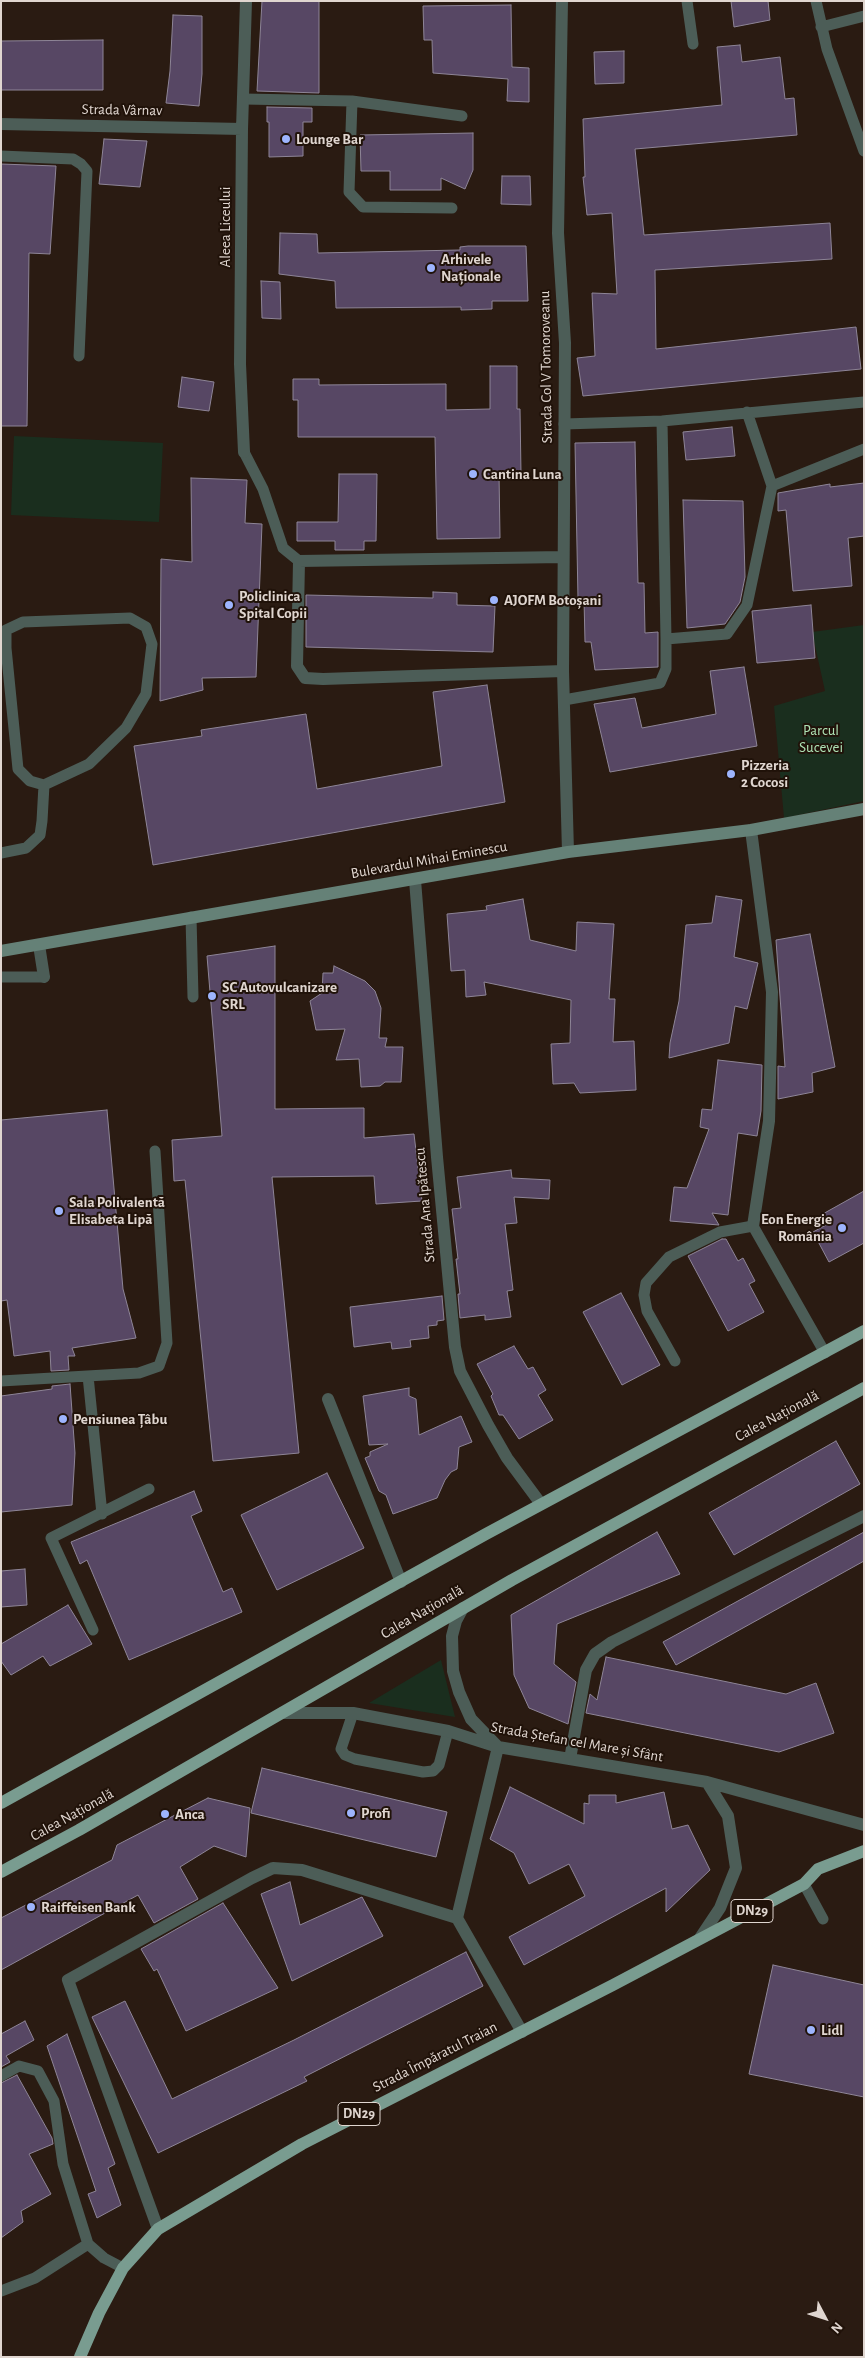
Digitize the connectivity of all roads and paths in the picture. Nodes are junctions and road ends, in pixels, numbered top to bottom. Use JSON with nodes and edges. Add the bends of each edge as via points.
{"nodes":[{"id":1,"x":246,"y":1,"type":"edge"},
{"id":2,"x":562,"y":1,"type":"edge"},
{"id":3,"x":687,"y":1,"type":"edge"},
{"id":4,"x":816,"y":1,"type":"edge"},
{"id":5,"x":864,"y":16,"type":"edge"},
{"id":6,"x":821,"y":27,"type":"junction"},
{"id":7,"x":693,"y":44,"type":"dead end"},
{"id":8,"x":243,"y":99,"type":"junction"},
{"id":9,"x":352,"y":101,"type":"junction"},
{"id":10,"x":462,"y":116,"type":"dead end"},
{"id":11,"x":1,"y":124,"type":"edge"},
{"id":12,"x":242,"y":129,"type":"junction"},
{"id":13,"x":864,"y":151,"type":"edge"},
{"id":14,"x":1,"y":156,"type":"edge"},
{"id":15,"x":452,"y":208,"type":"dead end"},
{"id":16,"x":79,"y":356,"type":"dead end"},
{"id":17,"x":864,"y":402,"type":"edge"},
{"id":18,"x":747,"y":412,"type":"junction"},
{"id":19,"x":662,"y":420,"type":"junction"},
{"id":20,"x":564,"y":424,"type":"junction"},
{"id":21,"x":864,"y":449,"type":"edge"},
{"id":22,"x":244,"y":452,"type":"joint"},
{"id":23,"x":772,"y":486,"type":"junction"},
{"id":24,"x":563,"y":557,"type":"junction"},
{"id":25,"x":299,"y":561,"type":"junction"},
{"id":26,"x":666,"y":638,"type":"junction"},
{"id":27,"x":563,"y":671,"type":"junction"},
{"id":28,"x":564,"y":700,"type":"junction"},
{"id":29,"x":44,"y":785,"type":"junction"},
{"id":30,"x":864,"y":809,"type":"edge"},
{"id":31,"x":751,"y":830,"type":"junction"},
{"id":32,"x":568,"y":852,"type":"junction"},
{"id":33,"x":1,"y":854,"type":"edge"},
{"id":34,"x":415,"y":880,"type":"junction"},
{"id":35,"x":191,"y":917,"type":"junction"},
{"id":36,"x":39,"y":945,"type":"junction"},
{"id":37,"x":1,"y":951,"type":"edge"},
{"id":38,"x":1,"y":977,"type":"edge"},
{"id":39,"x":44,"y":977,"type":"joint"},
{"id":40,"x":193,"y":997,"type":"dead end"},
{"id":41,"x":155,"y":1151,"type":"dead end"},
{"id":42,"x":754,"y":1226,"type":"junction"},
{"id":43,"x":864,"y":1331,"type":"edge"},
{"id":44,"x":825,"y":1352,"type":"junction"},
{"id":45,"x":675,"y":1361,"type":"dead end"},
{"id":46,"x":88,"y":1376,"type":"junction"},
{"id":47,"x":1,"y":1381,"type":"edge"},
{"id":48,"x":864,"y":1388,"type":"edge"},
{"id":49,"x":328,"y":1399,"type":"dead end"},
{"id":50,"x":149,"y":1489,"type":"dead end"},
{"id":51,"x":541,"y":1504,"type":"junction"},
{"id":52,"x":102,"y":1514,"type":"junction"},
{"id":53,"x":864,"y":1516,"type":"edge"},
{"id":54,"x":401,"y":1582,"type":"junction"},
{"id":55,"x":463,"y":1608,"type":"junction"},
{"id":56,"x":93,"y":1630,"type":"dead end"},
{"id":57,"x":282,"y":1713,"type":"junction"},
{"id":58,"x":353,"y":1713,"type":"junction"},
{"id":59,"x":448,"y":1731,"type":"junction"},
{"id":60,"x":498,"y":1746,"type":"junction"},
{"id":61,"x":570,"y":1759,"type":"junction"},
{"id":62,"x":707,"y":1782,"type":"junction"},
{"id":63,"x":1,"y":1803,"type":"edge"},
{"id":64,"x":864,"y":1825,"type":"edge"},
{"id":65,"x":864,"y":1851,"type":"edge"},
{"id":66,"x":1,"y":1872,"type":"edge"},
{"id":67,"x":804,"y":1884,"type":"junction"},
{"id":68,"x":457,"y":1918,"type":"junction"},
{"id":69,"x":823,"y":1919,"type":"dead end"},
{"id":70,"x":700,"y":1938,"type":"junction"},
{"id":71,"x":522,"y":2032,"type":"junction"},
{"id":72,"x":1,"y":2076,"type":"edge"},
{"id":73,"x":158,"y":2229,"type":"junction"},
{"id":74,"x":88,"y":2244,"type":"junction"},
{"id":75,"x":123,"y":2268,"type":"junction"},
{"id":76,"x":1,"y":2291,"type":"edge"},
{"id":77,"x":80,"y":2357,"type":"edge"}],
"edges":[{"from":1,"to":8,"type":"street","name":"Aleea Liceului"},
{"from":2,"to":20,"type":"street","name":"Strada Col V Tomoroveanu","via":[[558,233],[565,342]]},
{"from":3,"to":7,"type":"lane"},
{"from":4,"to":6,"type":"lane"},
{"from":5,"to":6,"type":"lane"},
{"from":6,"to":13,"type":"lane"},
{"from":8,"to":9,"type":"lane"},
{"from":8,"to":12,"type":"street","name":"Aleea Liceului"},
{"from":9,"to":10,"type":"lane"},
{"from":9,"to":15,"type":"lane","via":[[349,192],[363,207]]},
{"from":11,"to":12,"type":"street","name":"Strada Vârnav"},
{"from":12,"to":22,"type":"street","name":"Aleea Liceului","via":[[240,364]]},
{"from":14,"to":16,"type":"lane","via":[[74,159],[87,172]]},
{"from":17,"to":18,"type":"lane"},
{"from":18,"to":19,"type":"lane"},
{"from":18,"to":23,"type":"lane"},
{"from":19,"to":20,"type":"lane"},
{"from":19,"to":26,"type":"lane"},
{"from":20,"to":24,"type":"street","name":"Strada Col V Tomoroveanu"},
{"from":21,"to":23,"type":"lane"},
{"from":22,"to":25,"type":"lane","via":[[263,489],[283,548]]},
{"from":23,"to":26,"type":"lane","via":[[747,605],[727,634]]},
{"from":24,"to":25,"type":"street"},
{"from":24,"to":27,"type":"street","name":"Strada Col V Tomoroveanu"},
{"from":25,"to":27,"type":"street","via":[[297,666],[305,678]]},
{"from":26,"to":28,"type":"lane","via":[[666,669],[660,683]]},
{"from":27,"to":28,"type":"street","name":"Strada Col V Tomoroveanu"},
{"from":28,"to":32,"type":"street","name":"Strada Col V Tomoroveanu"},
{"from":29,"to":29,"type":"lane","via":[[88,764],[126,728],[146,694],[152,644],[146,627],[130,618],[23,622],[6,630],[18,769],[30,781]]},
{"from":29,"to":33,"type":"lane","via":[[40,835],[26,848]]},
{"from":30,"to":31,"type":"main road","name":"Bulevardul Mihai Eminescu"},
{"from":31,"to":32,"type":"main road","name":"Bulevardul Mihai Eminescu"},
{"from":31,"to":42,"type":"street","via":[[772,992],[769,1121]]},
{"from":32,"to":34,"type":"main road","name":"Bulevardul Mihai Eminescu"},
{"from":34,"to":35,"type":"main road","name":"Bulevardul Mihai Eminescu"},
{"from":34,"to":51,"type":"street","name":"Strada Ana Ipătescu","via":[[455,1347],[460,1371],[488,1425],[507,1458]]},
{"from":35,"to":36,"type":"main road","name":"Bulevardul Mihai Eminescu"},
{"from":35,"to":40,"type":"lane"},
{"from":36,"to":37,"type":"main road","name":"Bulevardul Mihai Eminescu"},
{"from":36,"to":39,"type":"street"},
{"from":38,"to":39,"type":"lane"},
{"from":41,"to":46,"type":"lane","via":[[167,1343],[159,1366],[139,1373]]},
{"from":42,"to":44,"type":"lane"},
{"from":42,"to":45,"type":"lane","via":[[720,1232],[669,1257],[646,1283],[647,1311]]},
{"from":43,"to":44,"type":"main road"},
{"from":44,"to":51,"type":"main road"},
{"from":46,"to":47,"type":"lane"},
{"from":46,"to":52,"type":"lane"},
{"from":48,"to":55,"type":"main road","name":"Calea Națională"},
{"from":49,"to":54,"type":"street"},
{"from":50,"to":52,"type":"lane"},
{"from":51,"to":54,"type":"main road"},
{"from":52,"to":56,"type":"lane","via":[[51,1538]]},
{"from":53,"to":61,"type":"street","via":[[612,1642],[595,1654],[586,1670]]},
{"from":54,"to":63,"type":"main road"},
{"from":55,"to":57,"type":"main road","name":"Calea Națională"},
{"from":55,"to":60,"type":"street","via":[[452,1636],[453,1671],[471,1719]]},
{"from":57,"to":58,"type":"street","name":"Strada Ștefan cel Mare și Sfânt"},
{"from":57,"to":66,"type":"main road","name":"Calea Națională"},
{"from":58,"to":59,"type":"street","name":"Strada Ștefan cel Mare și Sfânt"},
{"from":58,"to":59,"type":"lane","via":[[341,1749],[345,1755],[423,1772],[433,1771],[439,1765]]},
{"from":59,"to":60,"type":"street","name":"Strada Ștefan cel Mare și Sfânt"},
{"from":60,"to":61,"type":"street","name":"Strada Ștefan cel Mare și Sfânt"},
{"from":60,"to":68,"type":"street"},
{"from":61,"to":62,"type":"street","name":"Strada Ștefan cel Mare și Sfânt"},
{"from":62,"to":64,"type":"street","name":"Strada Ștefan cel Mare și Sfânt"},
{"from":62,"to":70,"type":"street","via":[[728,1816],[736,1868],[720,1908]]},
{"from":65,"to":67,"type":"main road","name":"Strada Împăratul Traian","number":"DN29","via":[[818,1870]]},
{"from":67,"to":69,"type":"lane"},
{"from":67,"to":70,"type":"main road","name":"Strada Împăratul Traian","number":"DN29"},
{"from":68,"to":71,"type":"street"},
{"from":68,"to":73,"type":"street","via":[[302,1870],[273,1868],[68,1980]]},
{"from":70,"to":71,"type":"main road","name":"Strada Împăratul Traian","number":"DN29"},
{"from":71,"to":73,"type":"main road","name":"Strada Împăratul Traian","number":"DN29","via":[[302,2144]]},
{"from":72,"to":74,"type":"lane","via":[[19,2066],[38,2071],[54,2100],[63,2164]]},
{"from":73,"to":75,"type":"main road","name":"Strada Împăratul Traian","number":"DN29"},
{"from":74,"to":75,"type":"lane"},
{"from":74,"to":76,"type":"lane","via":[[35,2278]]},
{"from":75,"to":77,"type":"main road","name":"Strada Împăratul Traian","number":"DN29"}]}
